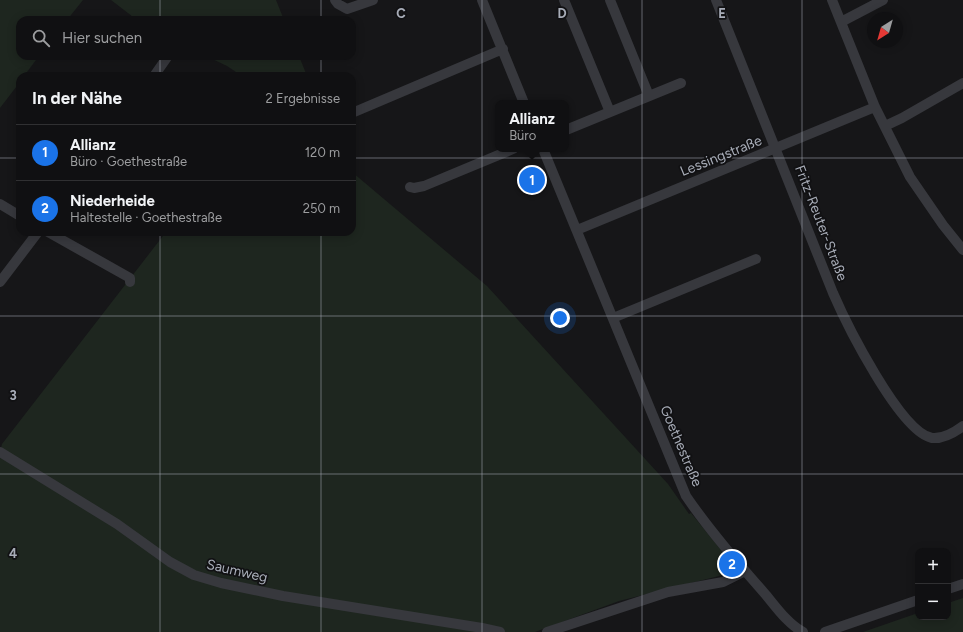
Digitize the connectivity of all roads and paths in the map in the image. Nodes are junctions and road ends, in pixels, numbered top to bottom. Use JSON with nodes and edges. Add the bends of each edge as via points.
{"nodes":[{"id":1,"x":335,"y":0,"type":"edge"},
{"id":2,"x":372,"y":0,"type":"edge"},
{"id":3,"x":482,"y":0,"type":"edge"},
{"id":4,"x":564,"y":0,"type":"edge"},
{"id":5,"x":610,"y":0,"type":"edge"},
{"id":6,"x":716,"y":0,"type":"edge"},
{"id":7,"x":832,"y":0,"type":"edge"},
{"id":8,"x":883,"y":0,"type":"edge"},
{"id":9,"x":841,"y":22,"type":"junction"},
{"id":10,"x":503,"y":49,"type":"junction"},
{"id":11,"x":165,"y":60,"type":"edge"},
{"id":12,"x":157,"y":72,"type":"edge"},
{"id":13,"x":681,"y":83,"type":"dead end"},
{"id":14,"x":963,"y":83,"type":"edge"},
{"id":15,"x":649,"y":96,"type":"junction"},
{"id":16,"x":523,"y":100,"type":"edge"},
{"id":17,"x":875,"y":108,"type":"junction"},
{"id":18,"x":356,"y":111,"type":"edge"},
{"id":19,"x":610,"y":112,"type":"junction"},
{"id":20,"x":884,"y":126,"type":"junction"},
{"id":21,"x":569,"y":129,"type":"edge"},
{"id":22,"x":776,"y":148,"type":"junction"},
{"id":23,"x":506,"y":152,"type":"edge"},
{"id":24,"x":544,"y":152,"type":"edge"},
{"id":25,"x":410,"y":187,"type":"dead end"},
{"id":26,"x":0,"y":204,"type":"edge"},
{"id":27,"x":16,"y":214,"type":"edge"},
{"id":28,"x":577,"y":230,"type":"junction"},
{"id":29,"x":35,"y":236,"type":"edge"},
{"id":30,"x":55,"y":236,"type":"edge"},
{"id":31,"x":962,"y":247,"type":"edge"},
{"id":32,"x":756,"y":259,"type":"dead end"},
{"id":33,"x":0,"y":282,"type":"edge"},
{"id":34,"x":130,"y":282,"type":"dead end"},
{"id":35,"x":613,"y":318,"type":"junction"},
{"id":36,"x":963,"y":426,"type":"edge"},
{"id":37,"x":0,"y":452,"type":"edge"},
{"id":38,"x":745,"y":571,"type":"junction"},
{"id":39,"x":963,"y":584,"type":"edge"},
{"id":40,"x":951,"y":588,"type":"edge"},
{"id":41,"x":915,"y":601,"type":"edge"},
{"id":42,"x":500,"y":632,"type":"edge"},
{"id":43,"x":547,"y":632,"type":"edge"},
{"id":44,"x":803,"y":632,"type":"edge"},
{"id":45,"x":825,"y":632,"type":"edge"}],
"edges":[{"from":1,"to":2,"type":"street","via":[[343,8],[348,9]]},
{"from":3,"to":10,"type":"street"},
{"from":4,"to":19,"type":"street"},
{"from":5,"to":15,"type":"street"},
{"from":6,"to":22,"type":"street","name":"Fritz-Reuter-Straße"},
{"from":7,"to":9,"type":"street"},
{"from":8,"to":9,"type":"street"},
{"from":9,"to":17,"type":"street"},
{"from":10,"to":16,"type":"street"},
{"from":10,"to":18,"type":"street"},
{"from":11,"to":12,"type":"street"},
{"from":13,"to":15,"type":"street"},
{"from":14,"to":20,"type":"street"},
{"from":15,"to":19,"type":"street"},
{"from":17,"to":20,"type":"street"},
{"from":17,"to":22,"type":"street","name":"Lessingstraße"},
{"from":19,"to":21,"type":"street"},
{"from":20,"to":31,"type":"street","via":[[910,177]]},
{"from":22,"to":28,"type":"street","name":"Lessingstraße"},
{"from":22,"to":36,"type":"street","name":"Fritz-Reuter-Straße","via":[[833,293],[865,357],[898,408],[912,424],[931,438],[940,438]]},
{"from":23,"to":25,"type":"street","via":[[424,186]]},
{"from":24,"to":28,"type":"street","name":"Goethestraße"},
{"from":26,"to":27,"type":"street"},
{"from":28,"to":35,"type":"street","name":"Goethestraße"},
{"from":29,"to":33,"type":"street"},
{"from":30,"to":34,"type":"street","via":[[130,278]]},
{"from":32,"to":35,"type":"street"},
{"from":35,"to":38,"type":"street","name":"Goethestraße","via":[[686,496]]},
{"from":37,"to":42,"type":"street","name":"Saumweg","via":[[117,524],[194,576],[283,596]]},
{"from":38,"to":43,"type":"street","via":[[723,582],[668,592]]},
{"from":38,"to":44,"type":"street","name":"Goethestraße","via":[[794,626]]},
{"from":39,"to":40,"type":"street"},
{"from":41,"to":45,"type":"street"}]}
